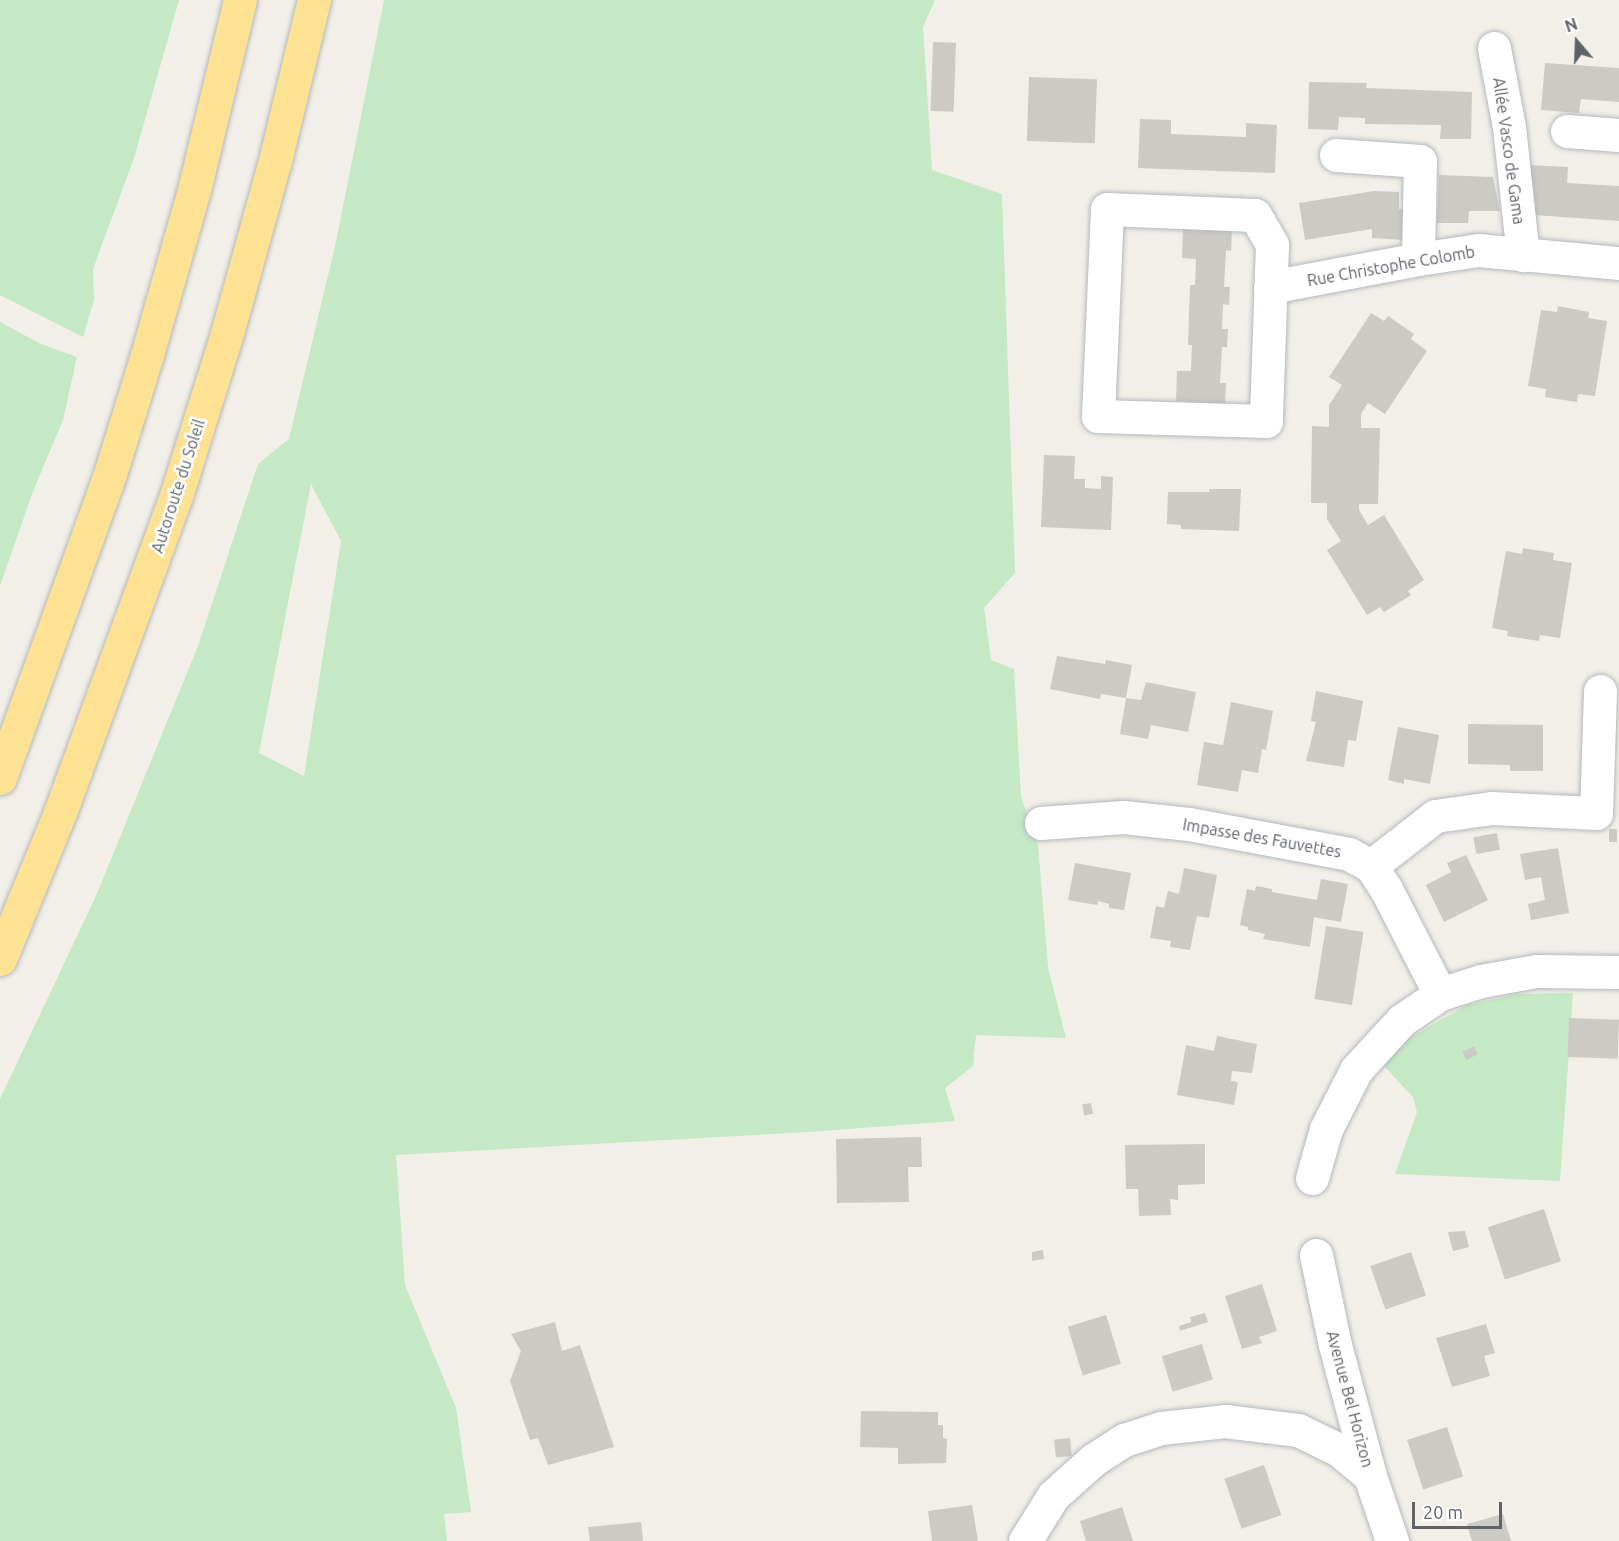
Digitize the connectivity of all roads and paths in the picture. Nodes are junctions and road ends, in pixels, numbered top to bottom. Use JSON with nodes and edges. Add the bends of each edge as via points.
{"nodes":[{"id":1,"x":240,"y":0,"type":"edge"},
{"id":2,"x":314,"y":0,"type":"edge"},
{"id":3,"x":1494,"y":48,"type":"dead end"},
{"id":4,"x":1567,"y":131,"type":"dead end"},
{"id":5,"x":1619,"y":135,"type":"edge"},
{"id":6,"x":1336,"y":155,"type":"dead end"},
{"id":7,"x":1523,"y":255,"type":"junction"},
{"id":8,"x":1418,"y":259,"type":"junction"},
{"id":9,"x":1619,"y":263,"type":"edge"},
{"id":10,"x":1270,"y":287,"type":"junction"},
{"id":11,"x":1600,"y":691,"type":"dead end"},
{"id":12,"x":0,"y":778,"type":"edge"},
{"id":13,"x":1041,"y":823,"type":"dead end"},
{"id":14,"x":1371,"y":866,"type":"junction"},
{"id":15,"x":0,"y":959,"type":"edge"},
{"id":16,"x":1619,"y":972,"type":"edge"},
{"id":17,"x":1440,"y":994,"type":"junction"},
{"id":18,"x":1312,"y":1178,"type":"dead end"},
{"id":19,"x":1316,"y":1255,"type":"dead end"},
{"id":20,"x":1370,"y":1476,"type":"junction"},
{"id":21,"x":1025,"y":1541,"type":"edge"},
{"id":22,"x":1392,"y":1541,"type":"edge"}],
"edges":[{"from":1,"to":12,"type":"highway","via":[[195,186],[144,365],[106,484]]},
{"from":2,"to":15,"type":"highway","name":"Autoroute du Soleil","via":[[275,161],[177,493],[61,810]]},
{"from":3,"to":7,"type":"street","name":"Allée Vasco de Gama","via":[[1509,127]]},
{"from":4,"to":5,"type":"street"},
{"from":6,"to":8,"type":"street","via":[[1420,161]]},
{"from":7,"to":8,"type":"street","name":"Rue Christophe Colomb","via":[[1478,250]]},
{"from":7,"to":9,"type":"street","name":"Rue Christophe Colomb"},
{"from":8,"to":10,"type":"street","name":"Rue Christophe Colomb"},
{"from":10,"to":10,"type":"street","via":[[1272,245],[1255,215],[1107,209],[1098,416],[1266,421]]},
{"from":11,"to":14,"type":"street","via":[[1596,813],[1492,808],[1436,816]]},
{"from":13,"to":14,"type":"street","name":"Impasse des Fauvettes","via":[[1123,818],[1189,824],[1324,848],[1349,854]]},
{"from":14,"to":17,"type":"street"},
{"from":16,"to":17,"type":"street","via":[[1536,971],[1481,981]]},
{"from":17,"to":18,"type":"street","via":[[1402,1020],[1356,1070],[1326,1129]]},
{"from":19,"to":20,"type":"street","name":"Avenue Bel Horizon"},
{"from":20,"to":21,"type":"street","via":[[1339,1450],[1298,1431],[1225,1420],[1161,1428],[1125,1440],[1094,1460],[1053,1496]]},
{"from":20,"to":22,"type":"street","name":"Avenue Bel Horizon"}]}
